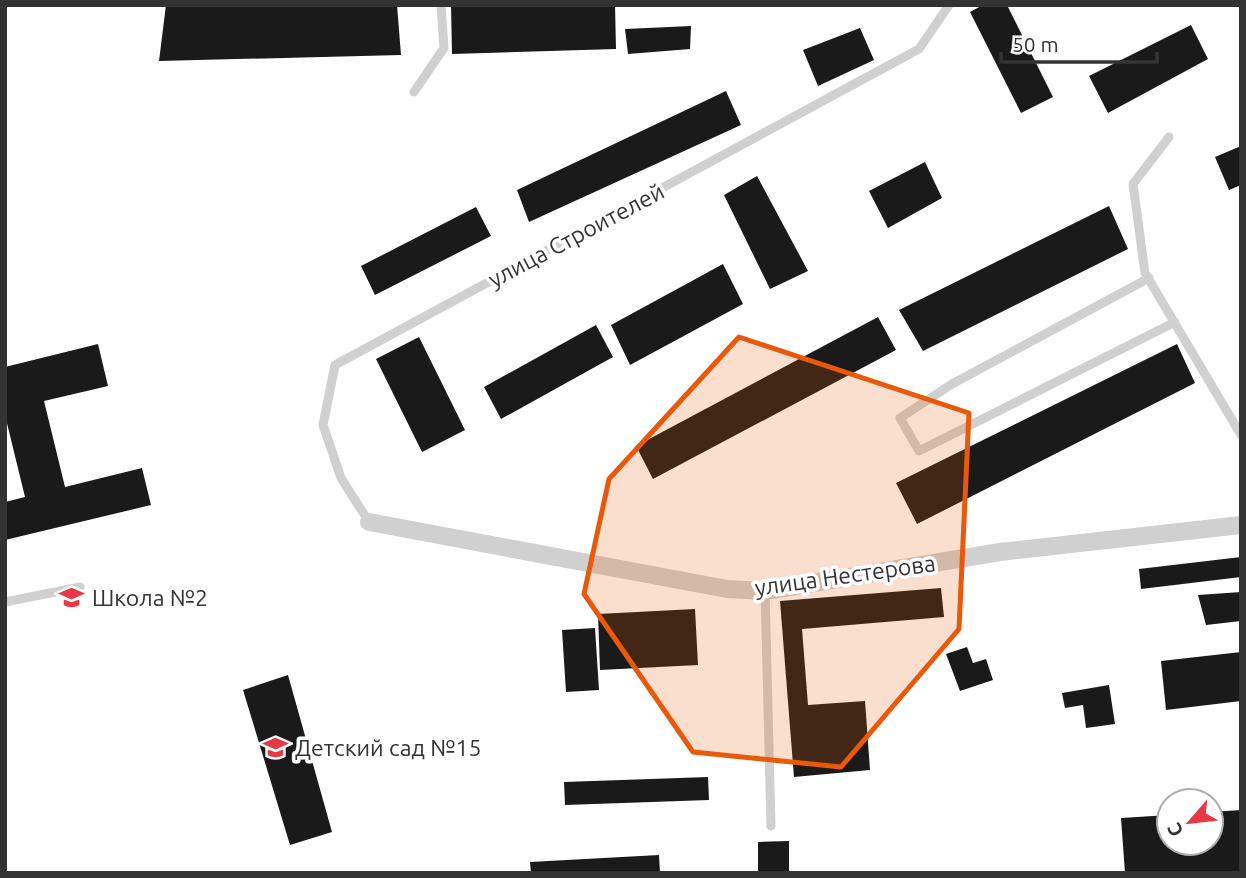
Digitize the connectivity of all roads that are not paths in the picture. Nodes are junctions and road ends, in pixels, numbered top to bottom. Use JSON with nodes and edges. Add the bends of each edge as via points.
{"nodes":[{"id":1,"x":441,"y":5,"type":"edge"},
{"id":2,"x":949,"y":5,"type":"edge"},
{"id":3,"x":414,"y":92,"type":"dead end"},
{"id":4,"x":1169,"y":137,"type":"dead end"},
{"id":5,"x":1149,"y":278,"type":"junction"},
{"id":6,"x":1175,"y":322,"type":"junction"},
{"id":7,"x":1241,"y":435,"type":"edge"},
{"id":8,"x":369,"y":522,"type":"joint"},
{"id":9,"x":1241,"y":525,"type":"edge"},
{"id":10,"x":80,"y":587,"type":"dead end"},
{"id":11,"x":765,"y":591,"type":"junction"},
{"id":12,"x":5,"y":602,"type":"edge"},
{"id":13,"x":771,"y":826,"type":"dead end"}],
"edges":[{"from":1,"to":3,"type":"lane","via":[[444,48]]},
{"from":2,"to":8,"type":"lane","name":"улица Строителей","via":[[919,49],[335,365],[323,425],[341,478]]},
{"from":4,"to":5,"type":"lane","via":[[1133,184]]},
{"from":5,"to":6,"type":"lane"},
{"from":5,"to":6,"type":"lane","via":[[952,384],[900,418],[919,451]]},
{"from":6,"to":7,"type":"lane"},
{"from":8,"to":11,"type":"street","name":"улица Нестерова","via":[[727,589]]},
{"from":9,"to":11,"type":"street","name":"улица Нестерова","via":[[1000,552]]},
{"from":10,"to":12,"type":"lane"},
{"from":11,"to":13,"type":"lane"}]}
